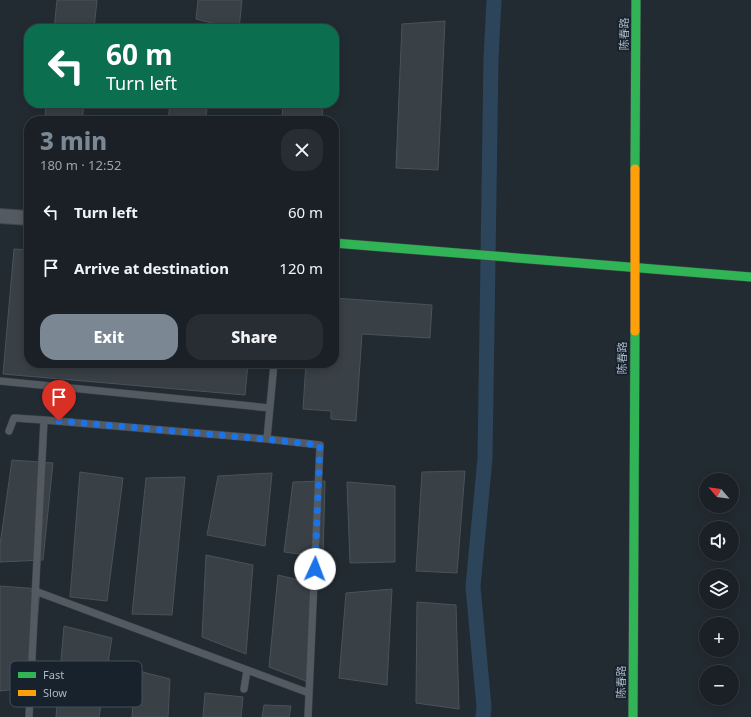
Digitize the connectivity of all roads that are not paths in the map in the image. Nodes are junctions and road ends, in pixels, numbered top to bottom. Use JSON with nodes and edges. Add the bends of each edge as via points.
{"nodes":[{"id":1,"x":636,"y":0,"type":"edge"},
{"id":2,"x":0,"y":216,"type":"edge"},
{"id":3,"x":24,"y":218,"type":"edge"},
{"id":4,"x":339,"y":243,"type":"edge"},
{"id":5,"x":635,"y":267,"type":"junction"},
{"id":6,"x":751,"y":277,"type":"edge"},
{"id":7,"x":274,"y":368,"type":"edge"},
{"id":8,"x":0,"y":381,"type":"edge"},
{"id":9,"x":270,"y":408,"type":"junction"},
{"id":10,"x":44,"y":420,"type":"junction"},
{"id":11,"x":9,"y":431,"type":"dead end"},
{"id":12,"x":267,"y":439,"type":"junction"},
{"id":13,"x":35,"y":591,"type":"junction"},
{"id":14,"x":32,"y":661,"type":"edge"},
{"id":15,"x":247,"y":670,"type":"junction"},
{"id":16,"x":244,"y":689,"type":"dead end"},
{"id":17,"x":310,"y":693,"type":"junction"},
{"id":18,"x":29,"y":707,"type":"edge"},
{"id":19,"x":29,"y":717,"type":"edge"},
{"id":20,"x":308,"y":717,"type":"edge"},
{"id":21,"x":632,"y":717,"type":"edge"}],
"edges":[{"from":1,"to":5,"type":"street","name":"陈春路"},
{"from":2,"to":3,"type":"street"},
{"from":4,"to":5,"type":"street"},
{"from":5,"to":6,"type":"street"},
{"from":5,"to":21,"type":"street","name":"陈春路"},
{"from":7,"to":9,"type":"lane"},
{"from":8,"to":9,"type":"lane"},
{"from":9,"to":12,"type":"lane"},
{"from":10,"to":11,"type":"lane","via":[[14,418]]},
{"from":10,"to":12,"type":"lane"},
{"from":10,"to":13,"type":"lane"},
{"from":12,"to":17,"type":"lane","via":[[320,445]]},
{"from":13,"to":14,"type":"lane"},
{"from":13,"to":15,"type":"lane"},
{"from":15,"to":16,"type":"lane"},
{"from":15,"to":17,"type":"lane"},
{"from":17,"to":20,"type":"lane"},
{"from":18,"to":19,"type":"lane"}]}
